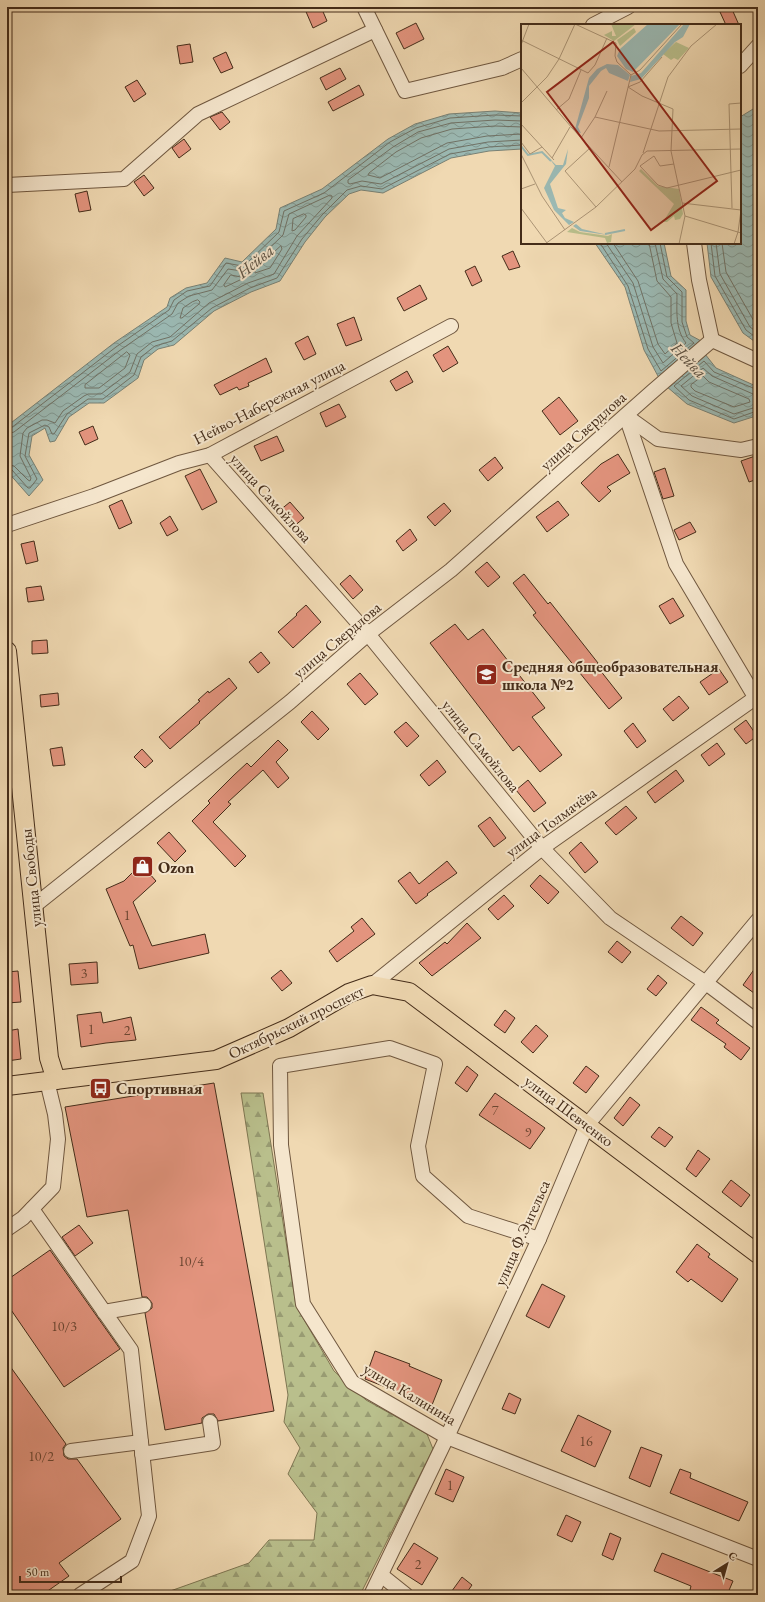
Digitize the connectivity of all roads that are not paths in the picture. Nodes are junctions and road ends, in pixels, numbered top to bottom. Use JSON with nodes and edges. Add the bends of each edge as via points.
{"nodes":[{"id":1,"x":364,"y":7,"type":"edge"},
{"id":2,"x":628,"y":7,"type":"edge"},
{"id":3,"x":594,"y":24,"type":"edge"},
{"id":4,"x":375,"y":30,"type":"junction"},
{"id":5,"x":758,"y":46,"type":"edge"},
{"id":6,"x":521,"y":59,"type":"edge"},
{"id":7,"x":741,"y":65,"type":"edge"},
{"id":8,"x":7,"y":185,"type":"edge"},
{"id":9,"x":694,"y":244,"type":"edge"},
{"id":10,"x":451,"y":326,"type":"dead end"},
{"id":11,"x":712,"y":340,"type":"junction"},
{"id":12,"x":758,"y":360,"type":"edge"},
{"id":13,"x":626,"y":416,"type":"junction"},
{"id":14,"x":758,"y":446,"type":"edge"},
{"id":15,"x":210,"y":455,"type":"junction"},
{"id":16,"x":7,"y":525,"type":"edge"},
{"id":17,"x":368,"y":634,"type":"junction"},
{"id":18,"x":7,"y":655,"type":"edge"},
{"id":19,"x":757,"y":698,"type":"edge"},
{"id":20,"x":542,"y":848,"type":"junction"},
{"id":21,"x":34,"y":906,"type":"junction"},
{"id":22,"x":758,"y":920,"type":"edge"},
{"id":23,"x":706,"y":982,"type":"junction"},
{"id":24,"x":372,"y":985,"type":"junction"},
{"id":25,"x":758,"y":1022,"type":"edge"},
{"id":26,"x":51,"y":1081,"type":"junction"},
{"id":27,"x":7,"y":1086,"type":"edge"},
{"id":28,"x":587,"y":1125,"type":"junction"},
{"id":29,"x":32,"y":1209,"type":"junction"},
{"id":30,"x":7,"y":1229,"type":"edge"},
{"id":31,"x":539,"y":1239,"type":"junction"},
{"id":32,"x":758,"y":1254,"type":"edge"},
{"id":33,"x":144,"y":1305,"type":"dead end"},
{"id":34,"x":104,"y":1312,"type":"junction"},
{"id":35,"x":210,"y":1422,"type":"dead end"},
{"id":36,"x":447,"y":1437,"type":"junction"},
{"id":37,"x":141,"y":1448,"type":"junction"},
{"id":38,"x":71,"y":1451,"type":"dead end"},
{"id":39,"x":758,"y":1559,"type":"edge"},
{"id":40,"x":381,"y":1575,"type":"junction"},
{"id":41,"x":80,"y":1595,"type":"edge"},
{"id":42,"x":371,"y":1595,"type":"edge"},
{"id":43,"x":406,"y":1595,"type":"edge"}],
"edges":[{"from":1,"to":4,"type":"street"},
{"from":2,"to":3,"type":"street"},
{"from":4,"to":6,"type":"street","via":[[405,91],[502,68]]},
{"from":4,"to":8,"type":"street","via":[[198,114],[124,180]]},
{"from":5,"to":7,"type":"street"},
{"from":9,"to":11,"type":"street"},
{"from":10,"to":15,"type":"street","name":"Нейво-Набережная улица"},
{"from":11,"to":12,"type":"street"},
{"from":11,"to":13,"type":"street","name":"улица Свердлова"},
{"from":13,"to":14,"type":"street","via":[[658,439],[741,450]]},
{"from":13,"to":17,"type":"street","name":"улица Свердлова","via":[[451,570]]},
{"from":13,"to":19,"type":"street","via":[[676,564]]},
{"from":15,"to":16,"type":"street","name":"Нейво-Набережная улица","via":[[178,463],[94,496]]},
{"from":15,"to":17,"type":"street","name":"улица Самойлова"},
{"from":17,"to":20,"type":"street","name":"улица Самойлова"},
{"from":17,"to":21,"type":"street","name":"улица Свердлова","via":[[290,702]]},
{"from":18,"to":21,"type":"main road","name":"улица Свободы"},
{"from":19,"to":20,"type":"street","name":"улица Толмачёва"},
{"from":20,"to":23,"type":"street","name":"улица Самойлова","via":[[610,918]]},
{"from":20,"to":24,"type":"street","name":"улица Толмачёва"},
{"from":21,"to":26,"type":"main road","name":"улица Свободы"},
{"from":22,"to":23,"type":"street","name":"улица Ф.Энгельса"},
{"from":23,"to":25,"type":"street","name":"улица Самойлова"},
{"from":23,"to":28,"type":"street","name":"улица Ф.Энгельса"},
{"from":24,"to":26,"type":"main road","name":"Октябрьский проспект","via":[[349,993],[289,1028],[216,1060]]},
{"from":24,"to":28,"type":"main road","name":"улица Шевченко","via":[[409,992]]},
{"from":26,"to":27,"type":"main road","name":"Октябрьский проспект"},
{"from":26,"to":29,"type":"street","via":[[58,1139],[53,1187]]},
{"from":28,"to":31,"type":"street","name":"улица Ф.Энгельса"},
{"from":28,"to":32,"type":"main road","name":"улица Шевченко"},
{"from":29,"to":30,"type":"street"},
{"from":29,"to":34,"type":"street"},
{"from":31,"to":36,"type":"street","name":"улица Ф.Энгельса"},
{"from":31,"to":36,"type":"street","name":"улица Калинина","via":[[468,1216],[423,1176],[418,1146],[435,1064],[390,1048],[280,1066],[281,1145],[303,1304],[352,1382]]},
{"from":33,"to":34,"type":"street"},
{"from":34,"to":37,"type":"street","via":[[131,1350]]},
{"from":35,"to":37,"type":"street","via":[[213,1442]]},
{"from":36,"to":39,"type":"street","name":"улица Калинина"},
{"from":36,"to":40,"type":"street","name":"улица Ф.Энгельса"},
{"from":37,"to":38,"type":"street"},
{"from":37,"to":41,"type":"street","via":[[149,1516],[132,1561]]},
{"from":40,"to":42,"type":"street","name":"улица Ф.Энгельса"},
{"from":40,"to":43,"type":"street"}]}
